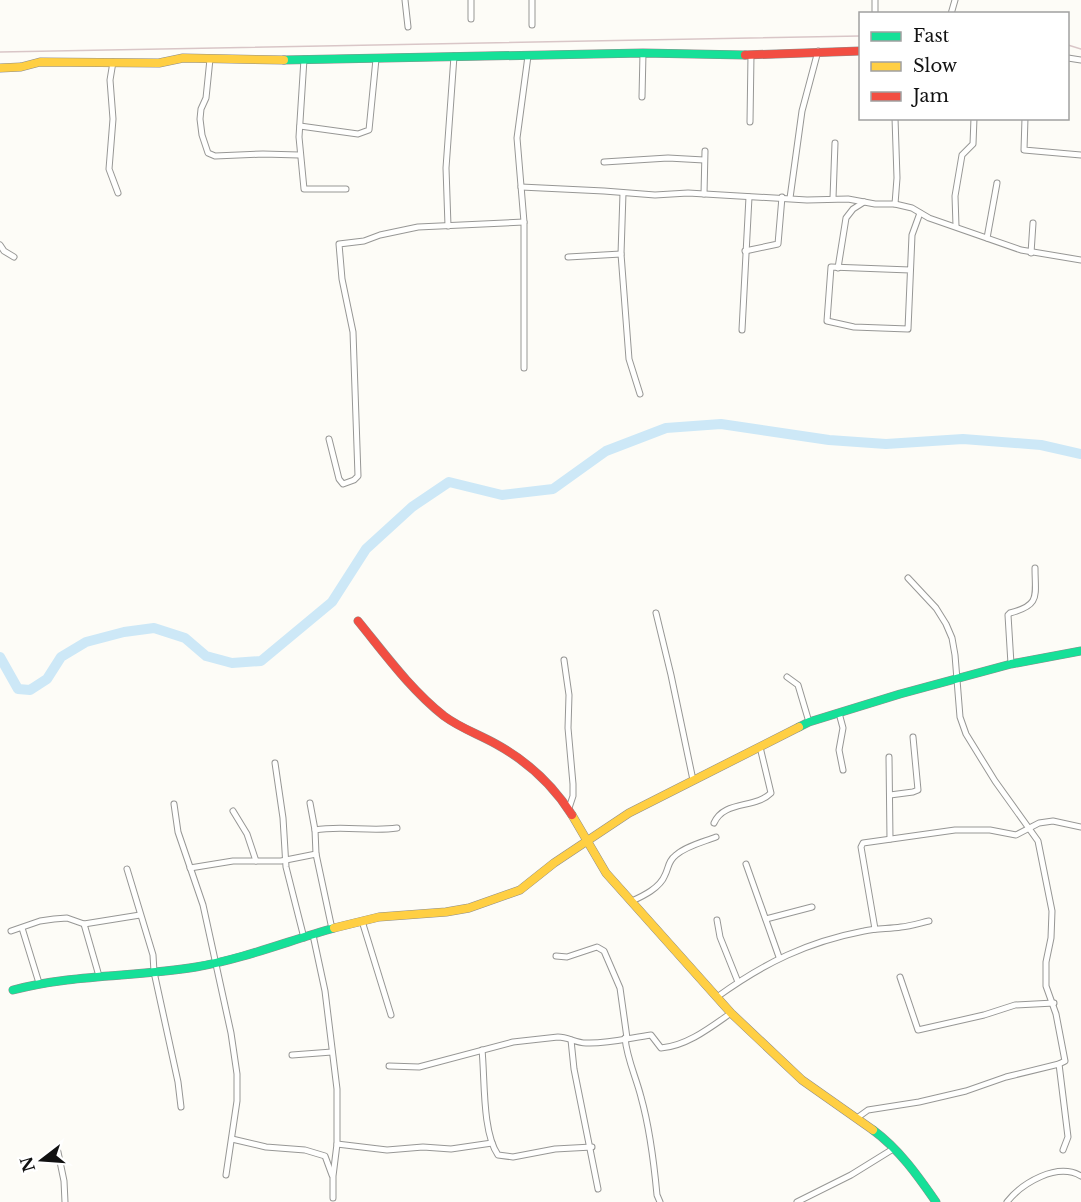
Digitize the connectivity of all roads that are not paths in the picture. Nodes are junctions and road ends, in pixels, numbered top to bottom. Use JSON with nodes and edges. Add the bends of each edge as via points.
{"nodes":[{"id":1,"x":405,"y":0,"type":"edge"},
{"id":2,"x":471,"y":0,"type":"edge"},
{"id":3,"x":532,"y":0,"type":"edge"},
{"id":4,"x":471,"y":19,"type":"dead end"},
{"id":5,"x":532,"y":25,"type":"dead end"},
{"id":6,"x":408,"y":27,"type":"dead end"},
{"id":7,"x":818,"y":51,"type":"junction"},
{"id":8,"x":859,"y":51,"type":"edge"},
{"id":9,"x":643,"y":53,"type":"junction"},
{"id":10,"x":751,"y":55,"type":"junction"},
{"id":11,"x":454,"y":56,"type":"junction"},
{"id":12,"x":528,"y":56,"type":"junction"},
{"id":13,"x":210,"y":58,"type":"junction"},
{"id":14,"x":376,"y":58,"type":"junction"},
{"id":15,"x":304,"y":59,"type":"junction"},
{"id":16,"x":113,"y":62,"type":"junction"},
{"id":17,"x":0,"y":68,"type":"edge"},
{"id":18,"x":642,"y":97,"type":"dead end"},
{"id":19,"x":896,"y":120,"type":"edge"},
{"id":20,"x":974,"y":120,"type":"edge"},
{"id":21,"x":1025,"y":120,"type":"edge"},
{"id":22,"x":750,"y":122,"type":"dead end"},
{"id":23,"x":300,"y":126,"type":"junction"},
{"id":24,"x":835,"y":143,"type":"dead end"},
{"id":25,"x":705,"y":151,"type":"dead end"},
{"id":26,"x":299,"y":155,"type":"junction"},
{"id":27,"x":1081,"y":155,"type":"edge"},
{"id":28,"x":704,"y":160,"type":"junction"},
{"id":29,"x":604,"y":162,"type":"dead end"},
{"id":30,"x":997,"y":183,"type":"dead end"},
{"id":31,"x":522,"y":187,"type":"junction"},
{"id":32,"x":346,"y":189,"type":"dead end"},
{"id":33,"x":118,"y":193,"type":"dead end"},
{"id":34,"x":623,"y":193,"type":"junction"},
{"id":35,"x":704,"y":194,"type":"junction"},
{"id":36,"x":749,"y":196,"type":"junction"},
{"id":37,"x":782,"y":197,"type":"junction"},
{"id":38,"x":790,"y":198,"type":"junction"},
{"id":39,"x":833,"y":198,"type":"junction"},
{"id":40,"x":864,"y":202,"type":"junction"},
{"id":41,"x":895,"y":204,"type":"junction"},
{"id":42,"x":920,"y":213,"type":"junction"},
{"id":43,"x":524,"y":222,"type":"junction"},
{"id":44,"x":1033,"y":223,"type":"dead end"},
{"id":45,"x":448,"y":226,"type":"junction"},
{"id":46,"x":957,"y":226,"type":"junction"},
{"id":47,"x":987,"y":238,"type":"junction"},
{"id":48,"x":0,"y":245,"type":"edge"},
{"id":49,"x":745,"y":251,"type":"junction"},
{"id":50,"x":1031,"y":253,"type":"junction"},
{"id":51,"x":621,"y":254,"type":"junction"},
{"id":52,"x":568,"y":257,"type":"dead end"},
{"id":53,"x":14,"y":258,"type":"dead end"},
{"id":54,"x":1081,"y":260,"type":"edge"},
{"id":55,"x":838,"y":268,"type":"junction"},
{"id":56,"x":910,"y":270,"type":"junction"},
{"id":57,"x":742,"y":330,"type":"dead end"},
{"id":58,"x":524,"y":368,"type":"dead end"},
{"id":59,"x":640,"y":394,"type":"dead end"},
{"id":60,"x":329,"y":439,"type":"dead end"},
{"id":61,"x":1035,"y":568,"type":"dead end"},
{"id":62,"x":908,"y":578,"type":"dead end"},
{"id":63,"x":656,"y":613,"type":"dead end"},
{"id":64,"x":358,"y":621,"type":"dead end"},
{"id":65,"x":1081,"y":651,"type":"edge"},
{"id":66,"x":564,"y":660,"type":"dead end"},
{"id":67,"x":1011,"y":664,"type":"junction"},
{"id":68,"x":787,"y":677,"type":"dead end"},
{"id":69,"x":957,"y":680,"type":"junction"},
{"id":70,"x":839,"y":713,"type":"junction"},
{"id":71,"x":809,"y":722,"type":"junction"},
{"id":72,"x":913,"y":737,"type":"dead end"},
{"id":73,"x":760,"y":747,"type":"junction"},
{"id":74,"x":889,"y":757,"type":"dead end"},
{"id":75,"x":275,"y":763,"type":"dead end"},
{"id":76,"x":843,"y":770,"type":"dead end"},
{"id":77,"x":693,"y":780,"type":"junction"},
{"id":78,"x":890,"y":795,"type":"junction"},
{"id":79,"x":310,"y":803,"type":"dead end"},
{"id":80,"x":174,"y":804,"type":"dead end"},
{"id":81,"x":569,"y":808,"type":"junction"},
{"id":82,"x":233,"y":812,"type":"dead end"},
{"id":83,"x":714,"y":823,"type":"dead end"},
{"id":84,"x":1081,"y":827,"type":"edge"},
{"id":85,"x":397,"y":828,"type":"dead end"},
{"id":86,"x":1030,"y":829,"type":"junction"},
{"id":87,"x":315,"y":830,"type":"junction"},
{"id":88,"x":716,"y":837,"type":"dead end"},
{"id":89,"x":890,"y":839,"type":"junction"},
{"id":90,"x":587,"y":842,"type":"junction"},
{"id":91,"x":316,"y":854,"type":"junction"},
{"id":92,"x":286,"y":860,"type":"junction"},
{"id":93,"x":256,"y":861,"type":"junction"},
{"id":94,"x":746,"y":864,"type":"dead end"},
{"id":95,"x":190,"y":868,"type":"junction"},
{"id":96,"x":127,"y":869,"type":"dead end"},
{"id":97,"x":632,"y":901,"type":"junction"},
{"id":98,"x":812,"y":908,"type":"dead end"},
{"id":99,"x":140,"y":915,"type":"junction"},
{"id":100,"x":766,"y":918,"type":"junction"},
{"id":101,"x":717,"y":920,"type":"dead end"},
{"id":102,"x":362,"y":921,"type":"junction"},
{"id":103,"x":929,"y":921,"type":"dead end"},
{"id":104,"x":84,"y":924,"type":"junction"},
{"id":105,"x":22,"y":928,"type":"junction"},
{"id":106,"x":332,"y":929,"type":"junction"},
{"id":107,"x":875,"y":929,"type":"junction"},
{"id":108,"x":11,"y":931,"type":"dead end"},
{"id":109,"x":313,"y":935,"type":"junction"},
{"id":110,"x":304,"y":938,"type":"junction"},
{"id":111,"x":556,"y":956,"type":"dead end"},
{"id":112,"x":779,"y":957,"type":"junction"},
{"id":113,"x":216,"y":962,"type":"junction"},
{"id":114,"x":154,"y":972,"type":"junction"},
{"id":115,"x":99,"y":976,"type":"junction"},
{"id":116,"x":900,"y":977,"type":"dead end"},
{"id":117,"x":738,"y":982,"type":"junction"},
{"id":118,"x":39,"y":983,"type":"junction"},
{"id":119,"x":13,"y":990,"type":"dead end"},
{"id":120,"x":717,"y":997,"type":"junction"},
{"id":121,"x":1054,"y":1003,"type":"junction"},
{"id":122,"x":731,"y":1013,"type":"junction"},
{"id":123,"x":391,"y":1015,"type":"dead end"},
{"id":124,"x":626,"y":1038,"type":"junction"},
{"id":125,"x":571,"y":1040,"type":"junction"},
{"id":126,"x":482,"y":1050,"type":"junction"},
{"id":127,"x":332,"y":1052,"type":"junction"},
{"id":128,"x":292,"y":1055,"type":"dead end"},
{"id":129,"x":1059,"y":1064,"type":"junction"},
{"id":130,"x":389,"y":1066,"type":"dead end"},
{"id":131,"x":181,"y":1107,"type":"dead end"},
{"id":132,"x":857,"y":1119,"type":"junction"},
{"id":133,"x":232,"y":1138,"type":"junction"},
{"id":134,"x":492,"y":1143,"type":"junction"},
{"id":135,"x":337,"y":1144,"type":"junction"},
{"id":136,"x":592,"y":1147,"type":"junction"},
{"id":137,"x":893,"y":1149,"type":"junction"},
{"id":138,"x":1063,"y":1150,"type":"dead end"},
{"id":139,"x":58,"y":1152,"type":"dead end"},
{"id":140,"x":226,"y":1175,"type":"dead end"},
{"id":141,"x":333,"y":1176,"type":"junction"},
{"id":142,"x":1081,"y":1176,"type":"edge"},
{"id":143,"x":598,"y":1189,"type":"dead end"},
{"id":144,"x":333,"y":1198,"type":"dead end"},
{"id":145,"x":65,"y":1202,"type":"edge"},
{"id":146,"x":660,"y":1202,"type":"edge"},
{"id":147,"x":797,"y":1202,"type":"edge"},
{"id":148,"x":936,"y":1202,"type":"edge"},
{"id":149,"x":1007,"y":1202,"type":"edge"}],
"edges":[{"from":1,"to":6,"type":"street"},
{"from":2,"to":4,"type":"street"},
{"from":3,"to":5,"type":"street"},
{"from":7,"to":8,"type":"street"},
{"from":7,"to":10,"type":"street"},
{"from":7,"to":38,"type":"street","via":[[802,111]]},
{"from":9,"to":10,"type":"street"},
{"from":9,"to":12,"type":"street"},
{"from":9,"to":18,"type":"street"},
{"from":10,"to":22,"type":"street"},
{"from":11,"to":12,"type":"street"},
{"from":11,"to":14,"type":"street"},
{"from":11,"to":45,"type":"street","via":[[446,168]]},
{"from":12,"to":31,"type":"street","via":[[517,138]]},
{"from":13,"to":15,"type":"street"},
{"from":13,"to":16,"type":"street"},
{"from":13,"to":26,"type":"street","via":[[200,119],[208,153]]},
{"from":14,"to":15,"type":"street"},
{"from":14,"to":23,"type":"street","via":[[369,130],[358,134]]},
{"from":15,"to":23,"type":"street"},
{"from":16,"to":17,"type":"street","via":[[40,62]]},
{"from":16,"to":33,"type":"street","via":[[109,169]]},
{"from":19,"to":41,"type":"street"},
{"from":20,"to":46,"type":"street","via":[[973,144],[962,155],[956,188]]},
{"from":21,"to":27,"type":"street","via":[[1024,150]]},
{"from":23,"to":26,"type":"street"},
{"from":24,"to":39,"type":"street"},
{"from":25,"to":28,"type":"street"},
{"from":26,"to":32,"type":"street","via":[[304,189]]},
{"from":28,"to":29,"type":"street"},
{"from":28,"to":35,"type":"street"},
{"from":30,"to":47,"type":"street"},
{"from":31,"to":34,"type":"street"},
{"from":31,"to":43,"type":"street"},
{"from":34,"to":35,"type":"street"},
{"from":34,"to":51,"type":"street"},
{"from":35,"to":36,"type":"street"},
{"from":36,"to":37,"type":"street"},
{"from":36,"to":49,"type":"street"},
{"from":37,"to":38,"type":"street"},
{"from":37,"to":49,"type":"street","via":[[778,244]]},
{"from":38,"to":39,"type":"street"},
{"from":39,"to":40,"type":"street"},
{"from":40,"to":41,"type":"street"},
{"from":40,"to":55,"type":"street","via":[[846,218]]},
{"from":41,"to":42,"type":"street"},
{"from":42,"to":46,"type":"street"},
{"from":42,"to":56,"type":"street","via":[[912,235]]},
{"from":43,"to":45,"type":"street"},
{"from":43,"to":58,"type":"street"},
{"from":44,"to":50,"type":"street"},
{"from":45,"to":60,"type":"street","via":[[418,227],[364,242],[339,244],[353,332],[358,440],[358,476],[348,483],[339,479]]},
{"from":46,"to":47,"type":"street"},
{"from":47,"to":50,"type":"street"},
{"from":48,"to":53,"type":"street"},
{"from":49,"to":57,"type":"street"},
{"from":50,"to":54,"type":"street"},
{"from":51,"to":52,"type":"street"},
{"from":51,"to":59,"type":"street","via":[[629,358]]},
{"from":55,"to":56,"type":"street"},
{"from":55,"to":56,"type":"street","via":[[831,267],[827,321],[854,327],[908,329]]},
{"from":61,"to":67,"type":"street","via":[[1033,601],[1026,609],[1008,615]]},
{"from":62,"to":69,"type":"street","via":[[946,624],[952,638]]},
{"from":63,"to":77,"type":"street"},
{"from":64,"to":81,"type":"street","via":[[409,684],[441,713],[462,729],[521,759]]},
{"from":65,"to":67,"type":"street"},
{"from":66,"to":81,"type":"street","via":[[573,784]]},
{"from":67,"to":69,"type":"street"},
{"from":68,"to":71,"type":"street","via":[[798,685]]},
{"from":69,"to":70,"type":"street"},
{"from":69,"to":86,"type":"street","via":[[960,717],[966,734]]},
{"from":70,"to":71,"type":"street"},
{"from":70,"to":76,"type":"street"},
{"from":71,"to":73,"type":"street"},
{"from":72,"to":78,"type":"street","via":[[918,790]]},
{"from":73,"to":77,"type":"street"},
{"from":73,"to":83,"type":"street","via":[[771,793],[723,811]]},
{"from":74,"to":78,"type":"street"},
{"from":75,"to":92,"type":"street"},
{"from":77,"to":90,"type":"street","via":[[629,813]]},
{"from":78,"to":89,"type":"street"},
{"from":79,"to":87,"type":"street"},
{"from":80,"to":95,"type":"street"},
{"from":81,"to":90,"type":"street"},
{"from":82,"to":93,"type":"street","via":[[247,834]]},
{"from":84,"to":86,"type":"street","via":[[1053,822],[1039,823]]},
{"from":85,"to":87,"type":"street"},
{"from":86,"to":89,"type":"street","via":[[1016,835],[955,830]]},
{"from":86,"to":121,"type":"street","via":[[1038,841],[1050,898],[1052,926],[1046,986]]},
{"from":87,"to":91,"type":"street"},
{"from":88,"to":97,"type":"street","via":[[677,854],[669,862],[662,882]]},
{"from":89,"to":107,"type":"street","via":[[868,841],[861,847]]},
{"from":90,"to":97,"type":"street","via":[[606,873]]},
{"from":90,"to":102,"type":"street","via":[[520,890],[505,896],[469,908]]},
{"from":91,"to":92,"type":"street"},
{"from":91,"to":106,"type":"street"},
{"from":92,"to":93,"type":"street"},
{"from":92,"to":110,"type":"street"},
{"from":93,"to":95,"type":"street"},
{"from":94,"to":100,"type":"street"},
{"from":95,"to":113,"type":"street"},
{"from":96,"to":99,"type":"street"},
{"from":97,"to":120,"type":"street"},
{"from":98,"to":100,"type":"street"},
{"from":99,"to":104,"type":"street"},
{"from":99,"to":114,"type":"street"},
{"from":100,"to":112,"type":"street"},
{"from":101,"to":117,"type":"street"},
{"from":102,"to":106,"type":"street"},
{"from":102,"to":123,"type":"street"},
{"from":103,"to":107,"type":"street"},
{"from":104,"to":105,"type":"street","via":[[67,918]]},
{"from":104,"to":115,"type":"street"},
{"from":105,"to":108,"type":"street"},
{"from":105,"to":118,"type":"street"},
{"from":106,"to":109,"type":"street"},
{"from":107,"to":112,"type":"street","via":[[823,941]]},
{"from":109,"to":110,"type":"street"},
{"from":109,"to":127,"type":"street"},
{"from":110,"to":113,"type":"street"},
{"from":111,"to":124,"type":"street","via":[[567,957],[597,947],[604,951],[620,988]]},
{"from":112,"to":117,"type":"street"},
{"from":113,"to":114,"type":"street"},
{"from":113,"to":133,"type":"street","via":[[237,1074]]},
{"from":114,"to":115,"type":"street"},
{"from":114,"to":131,"type":"street"},
{"from":115,"to":118,"type":"street"},
{"from":116,"to":121,"type":"street","via":[[918,1030],[1015,1005]]},
{"from":117,"to":120,"type":"street"},
{"from":118,"to":119,"type":"street"},
{"from":120,"to":122,"type":"street"},
{"from":121,"to":129,"type":"street","via":[[1065,1055],[1065,1061]]},
{"from":122,"to":124,"type":"street","via":[[699,1034],[667,1048],[661,1048],[651,1035]]},
{"from":122,"to":132,"type":"street","via":[[802,1080]]},
{"from":124,"to":125,"type":"street","via":[[593,1043]]},
{"from":124,"to":146,"type":"street","via":[[627,1056],[648,1128]]},
{"from":125,"to":126,"type":"street","via":[[564,1037],[513,1042]]},
{"from":125,"to":136,"type":"street"},
{"from":126,"to":130,"type":"street","via":[[419,1067]]},
{"from":126,"to":134,"type":"street"},
{"from":127,"to":128,"type":"street"},
{"from":127,"to":135,"type":"street"},
{"from":129,"to":132,"type":"street","via":[[938,1097],[868,1110]]},
{"from":129,"to":138,"type":"street","via":[[1068,1137]]},
{"from":132,"to":137,"type":"street"},
{"from":133,"to":140,"type":"street"},
{"from":133,"to":141,"type":"street","via":[[266,1148],[305,1150],[325,1156]]},
{"from":134,"to":135,"type":"street","via":[[451,1149],[387,1150]]},
{"from":134,"to":136,"type":"street","via":[[498,1155],[513,1157]]},
{"from":135,"to":141,"type":"street"},
{"from":136,"to":143,"type":"street"},
{"from":137,"to":147,"type":"street"},
{"from":137,"to":148,"type":"street"},
{"from":139,"to":145,"type":"street"},
{"from":141,"to":144,"type":"street"},
{"from":142,"to":149,"type":"street","via":[[1052,1172],[1023,1186]]}]}
